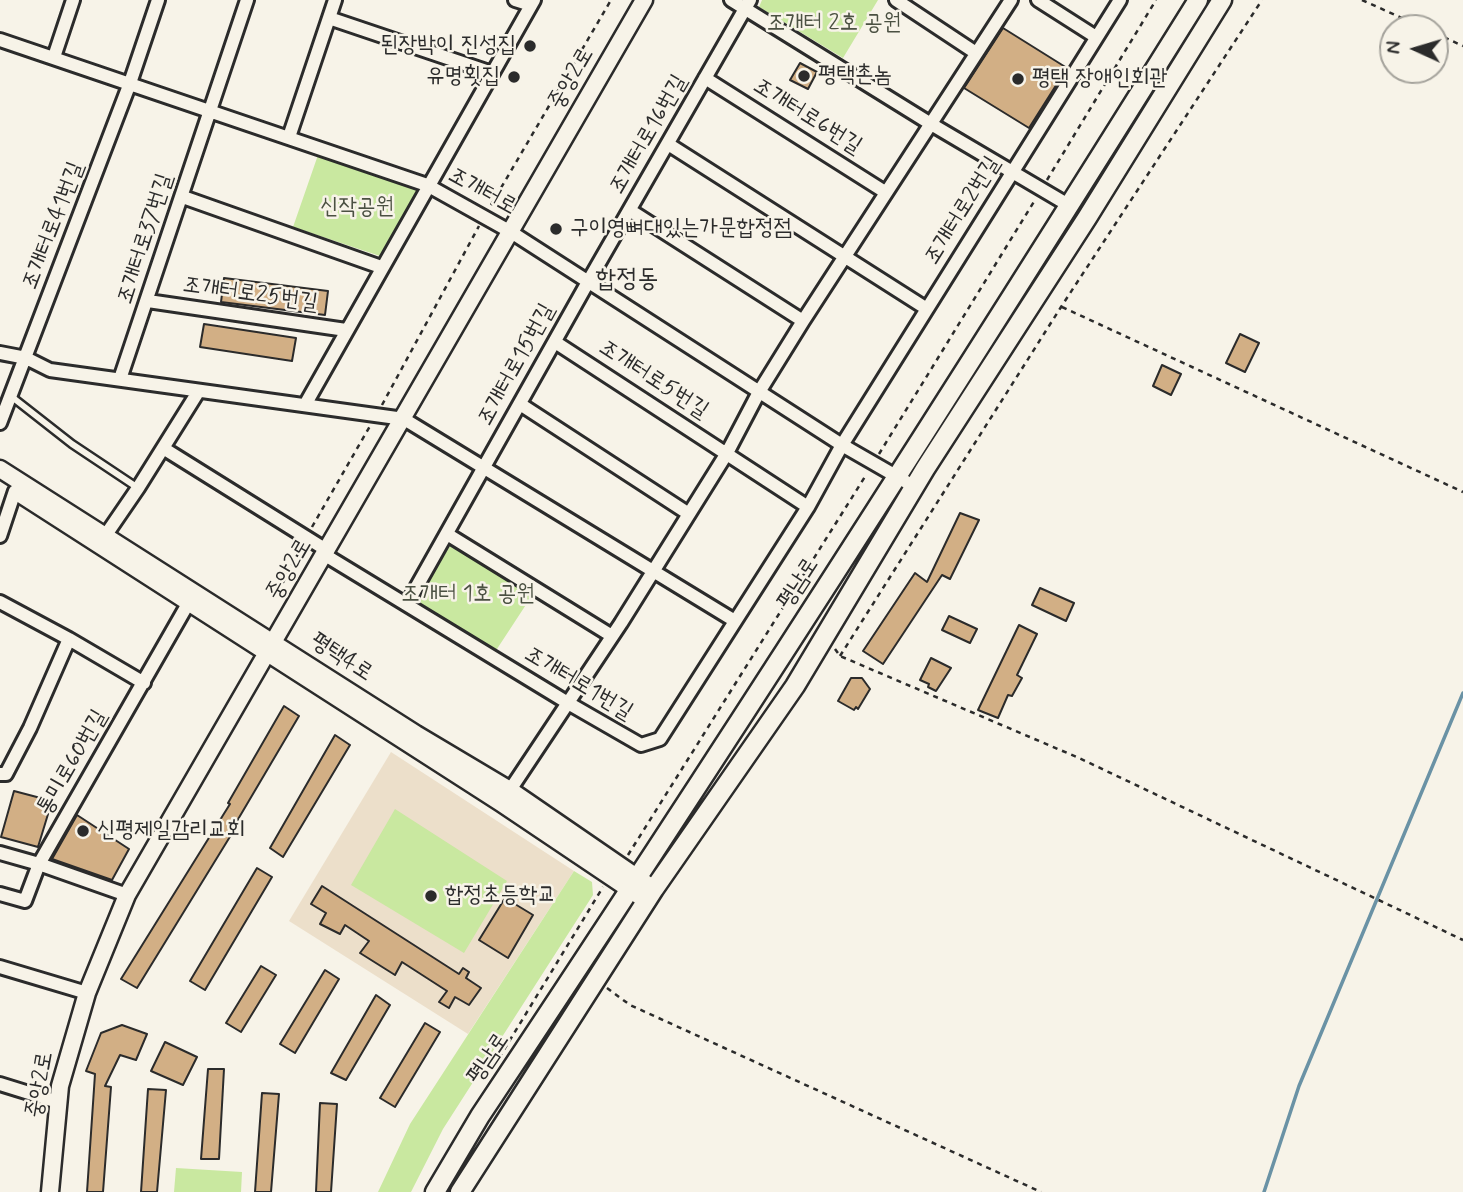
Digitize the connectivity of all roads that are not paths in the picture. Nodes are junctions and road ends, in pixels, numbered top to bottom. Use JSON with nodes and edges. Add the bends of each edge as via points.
{"nodes":[{"id":1,"x":74,"y":0,"type":"edge"},
{"id":2,"x":158,"y":0,"type":"edge"},
{"id":3,"x":247,"y":0,"type":"edge"},
{"id":4,"x":335,"y":0,"type":"edge"},
{"id":5,"x":515,"y":0,"type":"edge"},
{"id":6,"x":644,"y":0,"type":"edge"},
{"id":7,"x":731,"y":0,"type":"edge"},
{"id":8,"x":896,"y":0,"type":"edge"},
{"id":9,"x":1011,"y":0,"type":"edge"},
{"id":10,"x":1038,"y":0,"type":"edge"},
{"id":11,"x":1120,"y":0,"type":"edge"},
{"id":12,"x":1198,"y":0,"type":"edge"},
{"id":13,"x":1222,"y":0,"type":"edge"},
{"id":14,"x":533,"y":3,"type":"edge"},
{"id":15,"x":748,"y":4,"type":"edge"},
{"id":16,"x":329,"y":18,"type":"junction"},
{"id":17,"x":1096,"y":37,"type":"junction"},
{"id":18,"x":0,"y":40,"type":"edge"},
{"id":19,"x":976,"y":53,"type":"junction"},
{"id":20,"x":54,"y":57,"type":"junction"},
{"id":21,"x":492,"y":73,"type":"junction"},
{"id":22,"x":705,"y":78,"type":"junction"},
{"id":23,"x":130,"y":83,"type":"junction"},
{"id":24,"x":210,"y":111,"type":"junction"},
{"id":25,"x":931,"y":124,"type":"junction"},
{"id":26,"x":289,"y":138,"type":"junction"},
{"id":27,"x":668,"y":144,"type":"junction"},
{"id":28,"x":1012,"y":173,"type":"junction"},
{"id":29,"x":428,"y":185,"type":"junction"},
{"id":30,"x":885,"y":191,"type":"junction"},
{"id":31,"x":183,"y":197,"type":"junction"},
{"id":32,"x":1070,"y":206,"type":"junction"},
{"id":33,"x":631,"y":211,"type":"junction"},
{"id":34,"x":511,"y":232,"type":"junction"},
{"id":35,"x":846,"y":257,"type":"junction"},
{"id":36,"x":382,"y":267,"type":"junction"},
{"id":37,"x":588,"y":282,"type":"junction"},
{"id":38,"x":148,"y":301,"type":"junction"},
{"id":39,"x":927,"y":309,"type":"junction"},
{"id":40,"x":803,"y":321,"type":"junction"},
{"id":41,"x":346,"y":330,"type":"junction"},
{"id":42,"x":555,"y":342,"type":"junction"},
{"id":43,"x":0,"y":353,"type":"edge"},
{"id":44,"x":26,"y":358,"type":"junction"},
{"id":45,"x":120,"y":379,"type":"junction"},
{"id":46,"x":198,"y":392,"type":"junction"},
{"id":47,"x":759,"y":392,"type":"junction"},
{"id":48,"x":12,"y":397,"type":"junction"},
{"id":49,"x":520,"y":404,"type":"junction"},
{"id":50,"x":305,"y":405,"type":"junction"},
{"id":51,"x":404,"y":419,"type":"junction"},
{"id":52,"x":0,"y":423,"type":"edge"},
{"id":53,"x":842,"y":445,"type":"junction"},
{"id":54,"x":163,"y":448,"type":"junction"},
{"id":55,"x":727,"y":453,"type":"junction"},
{"id":56,"x":0,"y":469,"type":"edge"},
{"id":57,"x":483,"y":469,"type":"junction"},
{"id":58,"x":898,"y":477,"type":"junction"},
{"id":59,"x":0,"y":482,"type":"edge"},
{"id":60,"x":915,"y":486,"type":"junction"},
{"id":61,"x":138,"y":488,"type":"junction"},
{"id":62,"x":15,"y":491,"type":"junction"},
{"id":63,"x":808,"y":507,"type":"junction"},
{"id":64,"x":689,"y":514,"type":"junction"},
{"id":65,"x":447,"y":534,"type":"junction"},
{"id":66,"x":0,"y":536,"type":"edge"},
{"id":67,"x":102,"y":540,"type":"junction"},
{"id":68,"x":326,"y":553,"type":"junction"},
{"id":69,"x":653,"y":572,"type":"junction"},
{"id":70,"x":189,"y":601,"type":"junction"},
{"id":71,"x":0,"y":602,"type":"edge"},
{"id":72,"x":407,"y":604,"type":"junction"},
{"id":73,"x":735,"y":621,"type":"junction"},
{"id":74,"x":612,"y":636,"type":"junction"},
{"id":75,"x":69,"y":639,"type":"junction"},
{"id":76,"x":271,"y":647,"type":"junction"},
{"id":77,"x":144,"y":683,"type":"junction"},
{"id":78,"x":568,"y":703,"type":"junction"},
{"id":79,"x":0,"y":774,"type":"edge"},
{"id":80,"x":510,"y":790,"type":"junction"},
{"id":81,"x":0,"y":853,"type":"edge"},
{"id":82,"x":39,"y":864,"type":"junction"},
{"id":83,"x":615,"y":872,"type":"junction"},
{"id":84,"x":633,"y":885,"type":"junction"},
{"id":85,"x":0,"y":894,"type":"edge"},
{"id":86,"x":127,"y":895,"type":"junction"},
{"id":87,"x":650,"y":895,"type":"junction"},
{"id":88,"x":0,"y":967,"type":"edge"},
{"id":89,"x":87,"y":993,"type":"junction"},
{"id":90,"x":0,"y":1084,"type":"edge"},
{"id":91,"x":58,"y":1102,"type":"junction"},
{"id":92,"x":50,"y":1192,"type":"edge"},
{"id":93,"x":435,"y":1192,"type":"edge"},
{"id":94,"x":460,"y":1192,"type":"edge"}],
"edges":[{"from":1,"to":20,"type":"street"},
{"from":2,"to":23,"type":"street","name":"조개터로41번길"},
{"from":3,"to":24,"type":"street","name":"조개터로37번길"},
{"from":4,"to":16,"type":"street"},
{"from":5,"to":14,"type":"street"},
{"from":6,"to":34,"type":"street","name":"중앙2로"},
{"from":7,"to":15,"type":"street"},
{"from":8,"to":19,"type":"street"},
{"from":9,"to":19,"type":"street"},
{"from":10,"to":17,"type":"street"},
{"from":11,"to":17,"type":"street","name":"조개터로2번길"},
{"from":12,"to":32,"type":"main road","name":"평남로"},
{"from":13,"to":60,"type":"main road","name":"평남로"},
{"from":14,"to":21,"type":"street","name":"조개터로25번길"},
{"from":15,"to":22,"type":"street","name":"조개터로16번길"},
{"from":15,"to":25,"type":"street"},
{"from":16,"to":21,"type":"street"},
{"from":16,"to":26,"type":"street"},
{"from":17,"to":28,"type":"street","name":"조개터로2번길"},
{"from":18,"to":20,"type":"street","name":"조개터로"},
{"from":19,"to":25,"type":"street"},
{"from":20,"to":23,"type":"street","name":"조개터로"},
{"from":21,"to":29,"type":"street","name":"조개터로25번길"},
{"from":22,"to":27,"type":"street","name":"조개터로16번길"},
{"from":22,"to":30,"type":"street","name":"조개터로6번길"},
{"from":23,"to":24,"type":"street","name":"조개터로"},
{"from":23,"to":44,"type":"street","name":"조개터로41번길"},
{"from":24,"to":26,"type":"street","name":"조개터로"},
{"from":24,"to":31,"type":"street","name":"조개터로37번길"},
{"from":25,"to":28,"type":"street"},
{"from":25,"to":30,"type":"street"},
{"from":26,"to":29,"type":"street","name":"조개터로"},
{"from":27,"to":33,"type":"street","name":"조개터로16번길"},
{"from":27,"to":35,"type":"street"},
{"from":28,"to":32,"type":"street"},
{"from":28,"to":39,"type":"street","name":"조개터로2번길"},
{"from":29,"to":34,"type":"street","name":"조개터로"},
{"from":29,"to":36,"type":"street","name":"조개터로25번길"},
{"from":30,"to":35,"type":"street"},
{"from":31,"to":36,"type":"street"},
{"from":31,"to":38,"type":"street","name":"조개터로37번길"},
{"from":32,"to":58,"type":"main road","name":"평남로"},
{"from":33,"to":37,"type":"street","name":"조개터로16번길"},
{"from":33,"to":40,"type":"street"},
{"from":34,"to":37,"type":"street","name":"조개터로"},
{"from":34,"to":51,"type":"street","name":"중앙2로"},
{"from":35,"to":39,"type":"street"},
{"from":35,"to":40,"type":"street"},
{"from":36,"to":41,"type":"street","name":"조개터로25번길"},
{"from":37,"to":42,"type":"street","name":"조개터로15번길"},
{"from":37,"to":47,"type":"street","name":"조개터로"},
{"from":38,"to":41,"type":"street","name":"조개터로25번길"},
{"from":38,"to":45,"type":"street","name":"조개터로37번길"},
{"from":39,"to":53,"type":"street","name":"조개터로2번길"},
{"from":40,"to":47,"type":"street"},
{"from":41,"to":50,"type":"street","name":"조개터로25번길"},
{"from":42,"to":49,"type":"street","name":"조개터로15번길"},
{"from":42,"to":55,"type":"street","name":"조개터로5번길"},
{"from":43,"to":44,"type":"street"},
{"from":44,"to":45,"type":"street","via":[[50,370]]},
{"from":44,"to":48,"type":"street","name":"조개터로41번길"},
{"from":45,"to":46,"type":"street"},
{"from":46,"to":50,"type":"street"},
{"from":46,"to":54,"type":"street"},
{"from":47,"to":53,"type":"street","name":"조개터로"},
{"from":47,"to":55,"type":"street"},
{"from":48,"to":52,"type":"street","name":"조개터로41번길"},
{"from":48,"to":61,"type":"lane"},
{"from":49,"to":57,"type":"street","name":"조개터로15번길"},
{"from":49,"to":64,"type":"street"},
{"from":50,"to":51,"type":"street"},
{"from":51,"to":57,"type":"street"},
{"from":51,"to":68,"type":"street","name":"중앙2로"},
{"from":53,"to":58,"type":"street","name":"조개터로"},
{"from":53,"to":63,"type":"street","name":"조개터로1번길"},
{"from":54,"to":61,"type":"street"},
{"from":54,"to":68,"type":"street"},
{"from":55,"to":63,"type":"street","name":"조개터로5번길"},
{"from":55,"to":64,"type":"street"},
{"from":56,"to":67,"type":"street","name":"평택4로"},
{"from":57,"to":65,"type":"street","name":"조개터로15번길"},
{"from":57,"to":69,"type":"street"},
{"from":58,"to":60,"type":"street","name":"조개터로"},
{"from":58,"to":84,"type":"main road","name":"평남로"},
{"from":59,"to":62,"type":"street","name":"평택4로"},
{"from":60,"to":87,"type":"main road","name":"평남로","via":[[794,686]]},
{"from":61,"to":67,"type":"street"},
{"from":62,"to":66,"type":"street"},
{"from":62,"to":67,"type":"street","name":"평택4로"},
{"from":63,"to":73,"type":"street","name":"조개터로1번길"},
{"from":64,"to":69,"type":"street"},
{"from":65,"to":72,"type":"street","name":"조개터로15번길"},
{"from":65,"to":74,"type":"street"},
{"from":67,"to":70,"type":"street","name":"평택4로"},
{"from":67,"to":76,"type":"street","name":"평택4로"},
{"from":68,"to":72,"type":"street","name":"조개터로1번길"},
{"from":68,"to":76,"type":"street","name":"중앙2로"},
{"from":69,"to":73,"type":"street"},
{"from":69,"to":74,"type":"street"},
{"from":70,"to":76,"type":"street","name":"평택4로"},
{"from":70,"to":77,"type":"street","name":"통미로60번길"},
{"from":71,"to":75,"type":"street"},
{"from":72,"to":78,"type":"street","name":"조개터로1번길"},
{"from":73,"to":78,"type":"street","name":"조개터로1번길","via":[[660,739],[641,745]]},
{"from":74,"to":78,"type":"street"},
{"from":75,"to":77,"type":"street"},
{"from":75,"to":79,"type":"street","via":[[30,728],[6,774]]},
{"from":76,"to":80,"type":"street","name":"평택4로"},
{"from":76,"to":83,"type":"street","name":"평택4로","via":[[501,803]]},
{"from":76,"to":86,"type":"street","name":"중앙2로"},
{"from":77,"to":82,"type":"street","name":"통미로60번길"},
{"from":78,"to":80,"type":"street"},
{"from":80,"to":83,"type":"street","name":"평택4로"},
{"from":81,"to":82,"type":"street"},
{"from":82,"to":85,"type":"street","name":"통미로60번길","via":[[24,901]]},
{"from":82,"to":86,"type":"street"},
{"from":83,"to":84,"type":"street","name":"평택4로"},
{"from":84,"to":87,"type":"street","name":"평택4로"},
{"from":84,"to":93,"type":"main road","name":"평남로"},
{"from":86,"to":89,"type":"street","name":"중앙2로"},
{"from":87,"to":94,"type":"main road","name":"평남로"},
{"from":88,"to":89,"type":"street"},
{"from":89,"to":91,"type":"street","name":"중앙2로"},
{"from":90,"to":91,"type":"street"},
{"from":91,"to":92,"type":"street","name":"중앙2로"}]}
